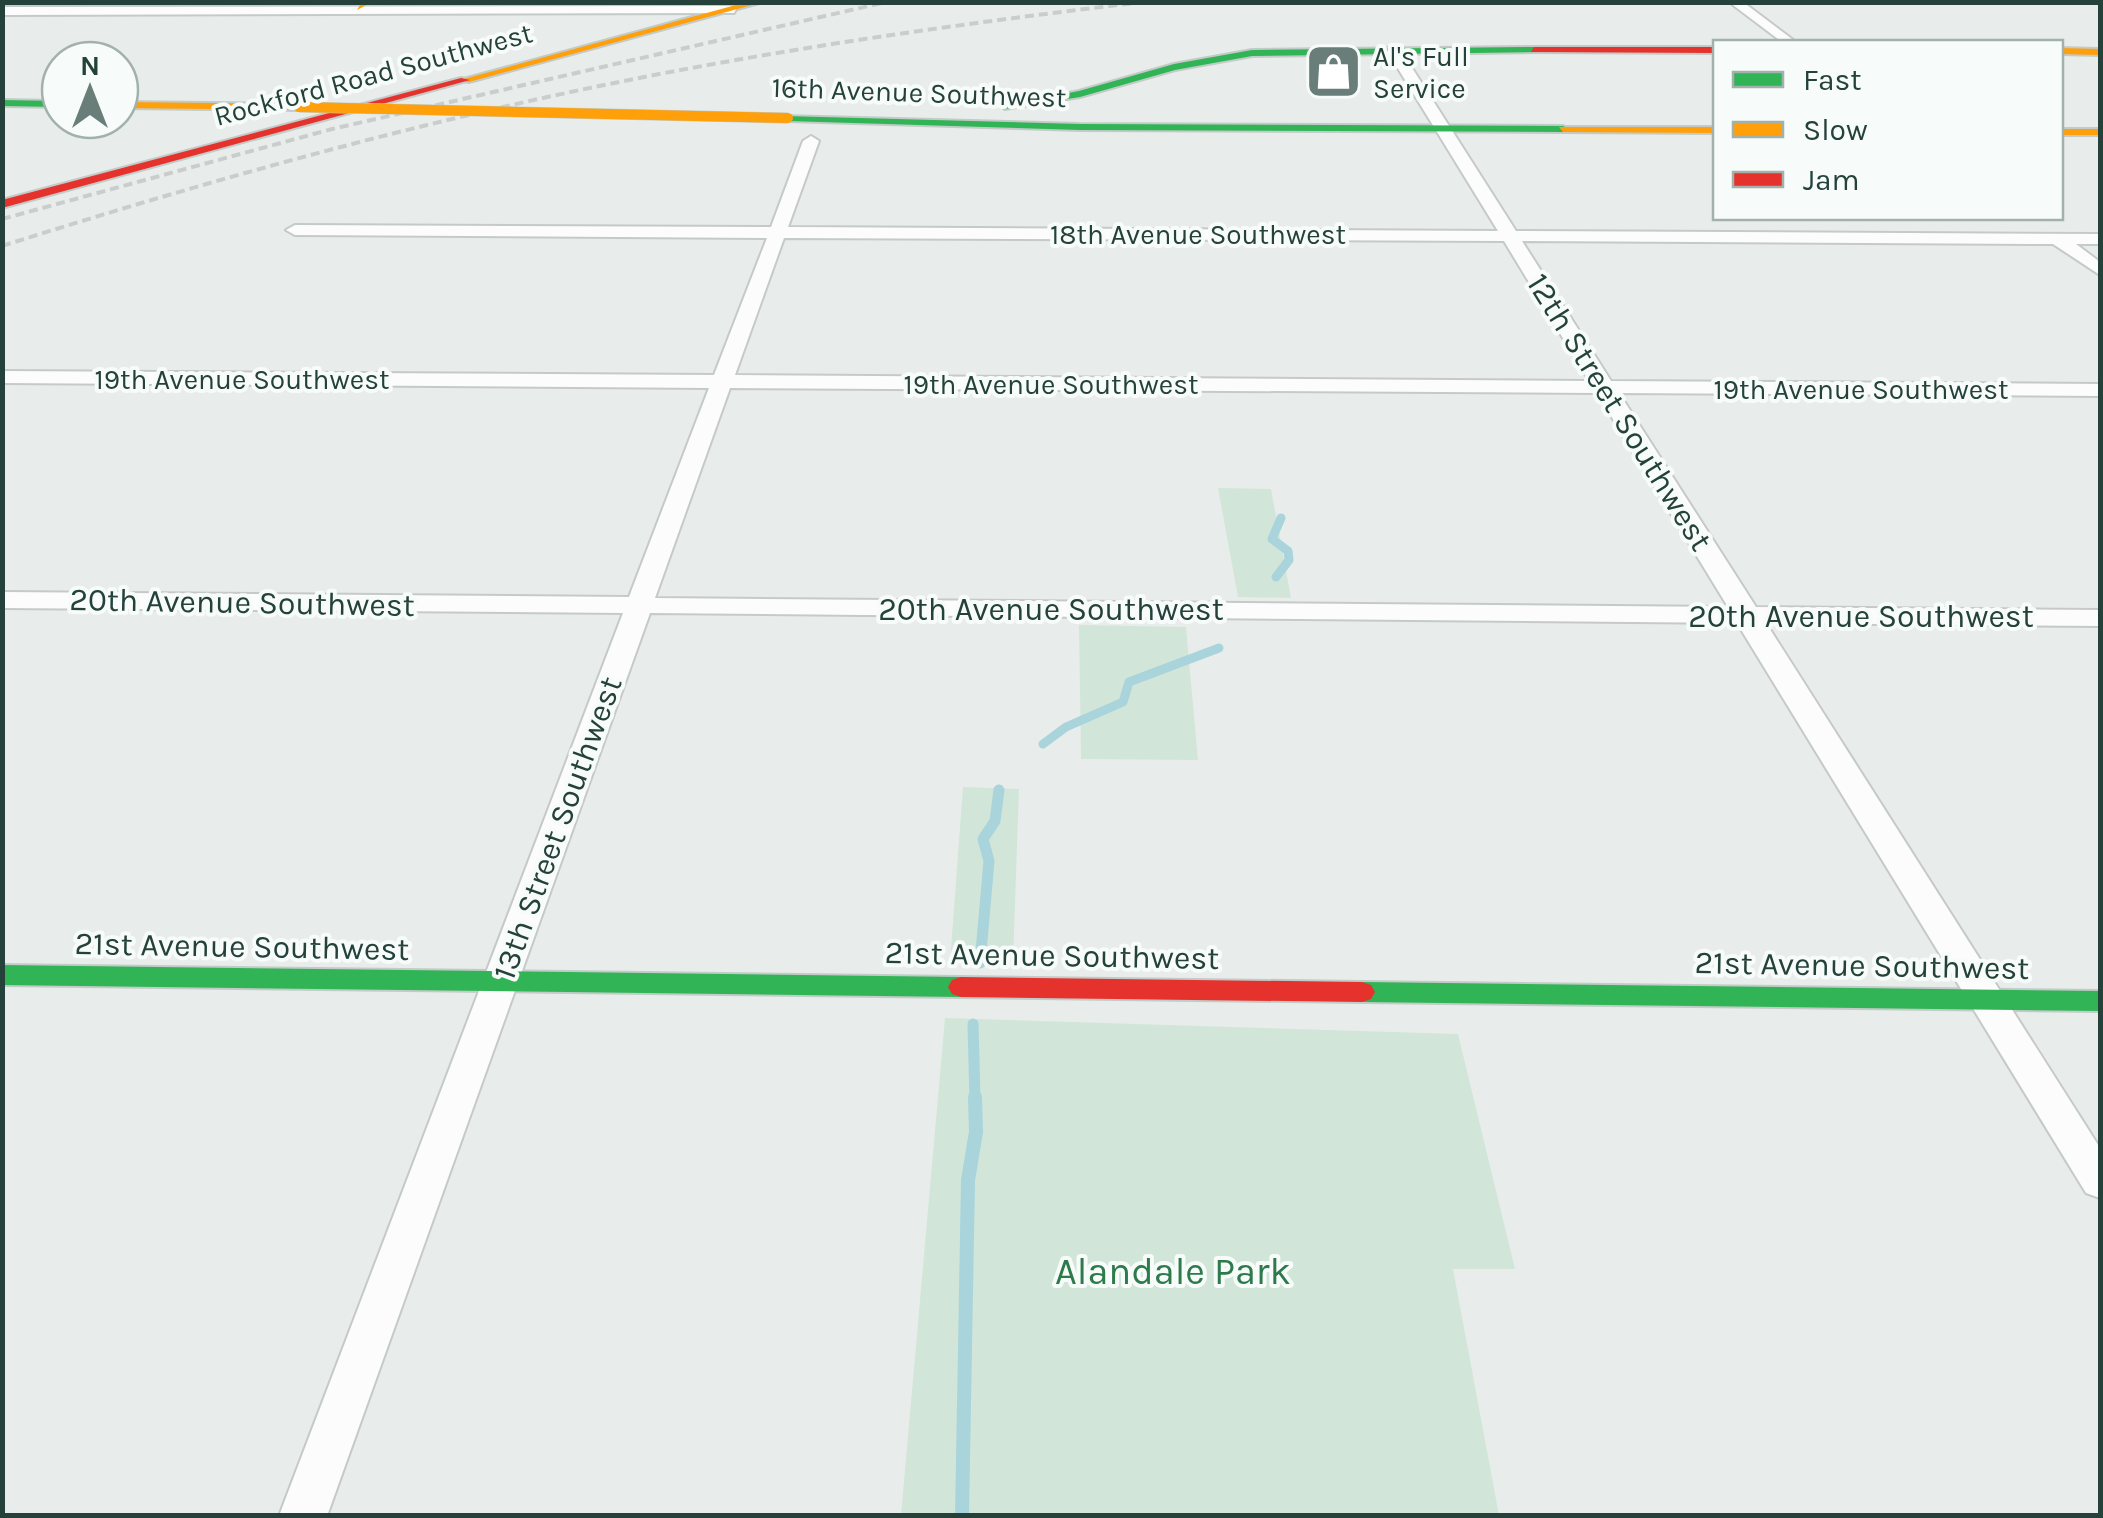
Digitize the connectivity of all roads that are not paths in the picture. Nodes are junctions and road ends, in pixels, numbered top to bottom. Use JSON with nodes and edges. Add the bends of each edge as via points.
{"nodes":[{"id":1,"x":760,"y":2,"type":"edge"},
{"id":2,"x":1735,"y":2,"type":"edge"},
{"id":3,"x":364,"y":5,"type":"edge"},
{"id":4,"x":734,"y":9,"type":"junction"},
{"id":5,"x":2,"y":11,"type":"edge"},
{"id":6,"x":1787,"y":40,"type":"edge"},
{"id":7,"x":1393,"y":49,"type":"junction"},
{"id":8,"x":1713,"y":50,"type":"edge"},
{"id":9,"x":2063,"y":52,"type":"edge"},
{"id":10,"x":2100,"y":52,"type":"edge"},
{"id":11,"x":2,"y":103,"type":"edge"},
{"id":12,"x":40,"y":104,"type":"edge"},
{"id":13,"x":140,"y":104,"type":"edge"},
{"id":14,"x":800,"y":126,"type":"junction"},
{"id":15,"x":1443,"y":129,"type":"junction"},
{"id":16,"x":1713,"y":130,"type":"edge"},
{"id":17,"x":2063,"y":132,"type":"edge"},
{"id":18,"x":2100,"y":132,"type":"edge"},
{"id":19,"x":2,"y":204,"type":"edge"},
{"id":20,"x":2031,"y":220,"type":"edge"},
{"id":21,"x":295,"y":230,"type":"dead end"},
{"id":22,"x":778,"y":232,"type":"junction"},
{"id":23,"x":1510,"y":236,"type":"junction"},
{"id":24,"x":2057,"y":238,"type":"junction"},
{"id":25,"x":2100,"y":239,"type":"edge"},
{"id":26,"x":2100,"y":270,"type":"edge"},
{"id":27,"x":2,"y":377,"type":"edge"},
{"id":28,"x":722,"y":382,"type":"junction"},
{"id":29,"x":1604,"y":388,"type":"junction"},
{"id":30,"x":2100,"y":390,"type":"edge"},
{"id":31,"x":2,"y":600,"type":"edge"},
{"id":32,"x":639,"y":606,"type":"junction"},
{"id":33,"x":1747,"y":615,"type":"junction"},
{"id":34,"x":2100,"y":618,"type":"edge"},
{"id":35,"x":2,"y":975,"type":"edge"},
{"id":36,"x":500,"y":981,"type":"junction"},
{"id":37,"x":1987,"y":999,"type":"junction"},
{"id":38,"x":2100,"y":1000,"type":"edge"},
{"id":39,"x":2100,"y":1181,"type":"edge"},
{"id":40,"x":303,"y":1516,"type":"edge"}],
"edges":[{"from":1,"to":4,"type":"main road","name":"Rockford Road Southwest"},
{"from":2,"to":6,"type":"street"},
{"from":3,"to":4,"type":"street"},
{"from":3,"to":5,"type":"street","via":[[354,12]]},
{"from":4,"to":19,"type":"main road","name":"Rockford Road Southwest"},
{"from":7,"to":8,"type":"main road"},
{"from":7,"to":14,"type":"main road","via":[[1252,53],[1027,104]]},
{"from":7,"to":15,"type":"street","name":"12th Street Southwest"},
{"from":9,"to":10,"type":"main road"},
{"from":11,"to":12,"type":"main road"},
{"from":13,"to":14,"type":"main road","name":"16th Avenue Southwest","bridge":true},
{"from":14,"to":15,"type":"main road","name":"16th Avenue Southwest"},
{"from":14,"to":22,"type":"street","name":"13th Street Southwest"},
{"from":15,"to":16,"type":"main road","name":"16th Avenue Southwest"},
{"from":15,"to":23,"type":"street","name":"12th Street Southwest"},
{"from":17,"to":18,"type":"main road"},
{"from":20,"to":24,"type":"street"},
{"from":21,"to":22,"type":"street","name":"18th Avenue Southwest"},
{"from":22,"to":23,"type":"street","name":"18th Avenue Southwest"},
{"from":22,"to":28,"type":"street","name":"13th Street Southwest"},
{"from":23,"to":24,"type":"street","name":"18th Avenue Southwest"},
{"from":23,"to":29,"type":"street","name":"12th Street Southwest"},
{"from":24,"to":25,"type":"street","name":"18th Avenue Southwest"},
{"from":24,"to":26,"type":"street"},
{"from":27,"to":28,"type":"street","name":"19th Avenue Southwest"},
{"from":28,"to":29,"type":"street","name":"19th Avenue Southwest"},
{"from":28,"to":32,"type":"street","name":"13th Street Southwest"},
{"from":29,"to":30,"type":"street","name":"19th Avenue Southwest"},
{"from":29,"to":33,"type":"street","name":"12th Street Southwest"},
{"from":31,"to":32,"type":"street","name":"20th Avenue Southwest"},
{"from":32,"to":33,"type":"street","name":"20th Avenue Southwest"},
{"from":32,"to":36,"type":"street","name":"13th Street Southwest"},
{"from":33,"to":34,"type":"street","name":"20th Avenue Southwest"},
{"from":33,"to":37,"type":"street","name":"12th Street Southwest"},
{"from":35,"to":36,"type":"main road","name":"21st Avenue Southwest"},
{"from":36,"to":37,"type":"main road","name":"21st Avenue Southwest"},
{"from":36,"to":40,"type":"street","name":"13th Street Southwest"},
{"from":37,"to":38,"type":"main road","name":"21st Avenue Southwest"},
{"from":37,"to":39,"type":"street","name":"12th Street Southwest"}]}
